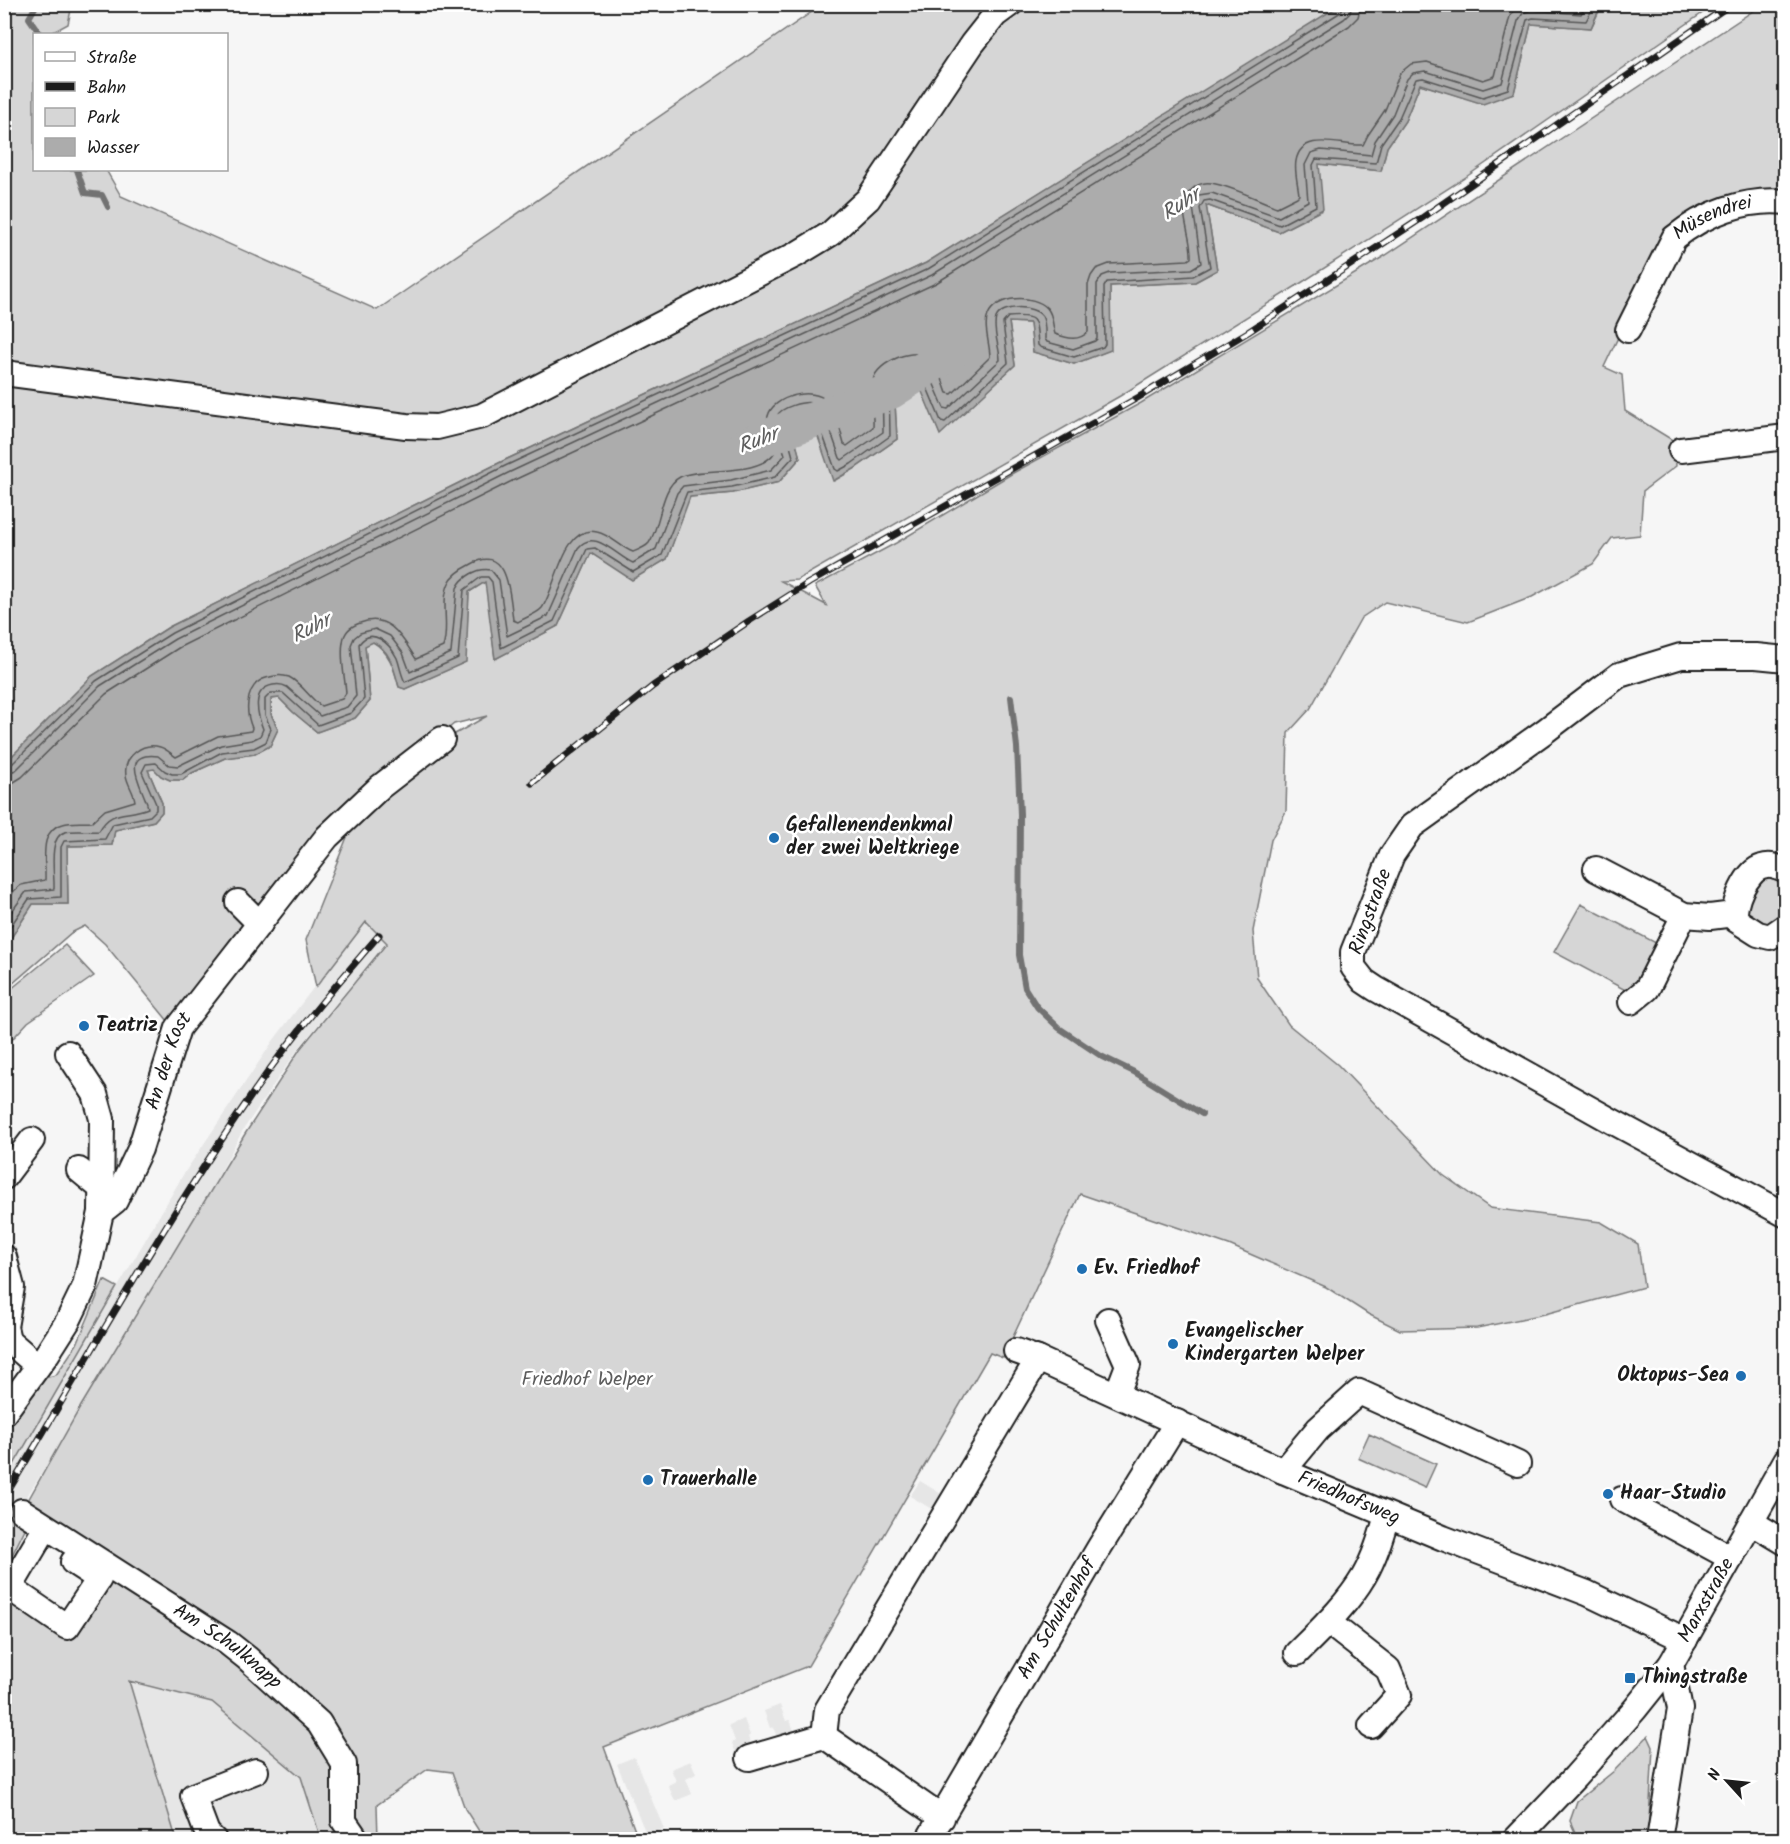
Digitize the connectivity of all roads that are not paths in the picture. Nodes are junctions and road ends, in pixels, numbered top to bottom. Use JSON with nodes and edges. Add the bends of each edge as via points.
{"nodes":[{"id":1,"x":1011,"y":4,"type":"edge"},
{"id":2,"x":1785,"y":202,"type":"edge"},
{"id":3,"x":1628,"y":330,"type":"dead end"},
{"id":4,"x":4,"y":373,"type":"edge"},
{"id":5,"x":1785,"y":437,"type":"edge"},
{"id":6,"x":1681,"y":450,"type":"dead end"},
{"id":7,"x":1785,"y":659,"type":"edge"},
{"id":8,"x":442,"y":739,"type":"dead end"},
{"id":9,"x":1596,"y":869,"type":"dead end"},
{"id":10,"x":1785,"y":871,"type":"edge"},
{"id":11,"x":238,"y":902,"type":"dead end"},
{"id":12,"x":1734,"y":914,"type":"junction"},
{"id":13,"x":1684,"y":915,"type":"junction"},
{"id":14,"x":260,"y":924,"type":"junction"},
{"id":15,"x":1785,"y":926,"type":"edge"},
{"id":16,"x":1631,"y":1002,"type":"dead end"},
{"id":17,"x":68,"y":1053,"type":"dead end"},
{"id":18,"x":32,"y":1140,"type":"dead end"},
{"id":19,"x":79,"y":1170,"type":"dead end"},
{"id":20,"x":4,"y":1177,"type":"edge"},
{"id":21,"x":102,"y":1201,"type":"junction"},
{"id":22,"x":1785,"y":1215,"type":"edge"},
{"id":23,"x":4,"y":1257,"type":"edge"},
{"id":24,"x":1108,"y":1320,"type":"dead end"},
{"id":25,"x":1016,"y":1351,"type":"dead end"},
{"id":26,"x":1038,"y":1359,"type":"junction"},
{"id":27,"x":38,"y":1366,"type":"junction"},
{"id":28,"x":1117,"y":1394,"type":"junction"},
{"id":29,"x":4,"y":1413,"type":"edge"},
{"id":30,"x":1178,"y":1422,"type":"junction"},
{"id":31,"x":1785,"y":1460,"type":"edge"},
{"id":32,"x":1518,"y":1464,"type":"dead end"},
{"id":33,"x":1283,"y":1471,"type":"junction"},
{"id":34,"x":1622,"y":1499,"type":"dead end"},
{"id":35,"x":22,"y":1511,"type":"dead end"},
{"id":36,"x":1387,"y":1515,"type":"junction"},
{"id":37,"x":1751,"y":1522,"type":"junction"},
{"id":38,"x":1785,"y":1543,"type":"edge"},
{"id":39,"x":1731,"y":1558,"type":"junction"},
{"id":40,"x":1328,"y":1622,"type":"junction"},
{"id":41,"x":1685,"y":1640,"type":"junction"},
{"id":42,"x":1298,"y":1653,"type":"dead end"},
{"id":43,"x":1671,"y":1664,"type":"junction"},
{"id":44,"x":1371,"y":1726,"type":"dead end"},
{"id":45,"x":824,"y":1736,"type":"junction"},
{"id":46,"x":749,"y":1758,"type":"dead end"},
{"id":47,"x":256,"y":1771,"type":"dead end"},
{"id":48,"x":942,"y":1818,"type":"junction"},
{"id":49,"x":1529,"y":1835,"type":"edge"},
{"id":50,"x":214,"y":1839,"type":"edge"},
{"id":51,"x":357,"y":1839,"type":"edge"},
{"id":52,"x":928,"y":1839,"type":"edge"},
{"id":53,"x":1659,"y":1839,"type":"edge"}],
"edges":[{"from":1,"to":4,"type":"street","via":[[995,15],[972,44],[868,199],[830,234],[482,416],[437,427],[406,426]]},
{"from":2,"to":3,"type":"street","name":"Müsendrei","via":[[1728,209],[1708,216],[1674,238]]},
{"from":5,"to":6,"type":"street"},
{"from":7,"to":22,"type":"street","name":"Ringstraße","via":[[1681,656],[1619,675],[1412,826],[1392,855],[1355,945],[1352,962],[1359,976],[1376,988]]},
{"from":8,"to":14,"type":"street","name":"An der Kost","via":[[380,787],[327,837]]},
{"from":9,"to":13,"type":"street"},
{"from":10,"to":12,"type":"street","via":[[1771,865],[1752,872]]},
{"from":11,"to":14,"type":"street"},
{"from":12,"to":13,"type":"street"},
{"from":12,"to":15,"type":"street","via":[[1743,926],[1770,937]]},
{"from":13,"to":16,"type":"street","via":[[1647,989]]},
{"from":14,"to":21,"type":"street","name":"An der Kost","via":[[178,1028],[140,1149],[115,1202]]},
{"from":17,"to":21,"type":"street","name":"An der Kost","via":[[95,1094],[102,1119]]},
{"from":18,"to":20,"type":"street"},
{"from":19,"to":21,"type":"street"},
{"from":21,"to":27,"type":"street","name":"An der Kost","via":[[85,1286],[68,1321]]},
{"from":23,"to":27,"type":"street","via":[[12,1287],[5,1327],[8,1340]]},
{"from":24,"to":28,"type":"street","via":[[1128,1365]]},
{"from":25,"to":26,"type":"street","name":"Friedhofsweg"},
{"from":26,"to":28,"type":"street","name":"Friedhofsweg"},
{"from":26,"to":45,"type":"street","via":[[827,1710]]},
{"from":27,"to":29,"type":"street","name":"An der Kost"},
{"from":28,"to":30,"type":"street","name":"Friedhofsweg"},
{"from":30,"to":33,"type":"street","name":"Friedhofsweg"},
{"from":30,"to":48,"type":"street","name":"Am Schultenhof","via":[[1099,1548]]},
{"from":31,"to":37,"type":"street","name":"Marxstraße"},
{"from":32,"to":33,"type":"street","via":[[1359,1392],[1318,1429]]},
{"from":33,"to":36,"type":"street","name":"Friedhofsweg"},
{"from":34,"to":39,"type":"street"},
{"from":35,"to":51,"type":"street","name":"Am Schulknapp","via":[[42,1533],[228,1643],[319,1723],[344,1764],[344,1821]]},
{"from":36,"to":40,"type":"street","via":[[1363,1577]]},
{"from":36,"to":41,"type":"street","name":"Friedhofsweg","via":[[1587,1593]]},
{"from":37,"to":38,"type":"street"},
{"from":37,"to":39,"type":"street","name":"Marxstraße"},
{"from":39,"to":41,"type":"street","name":"Marxstraße"},
{"from":40,"to":42,"type":"street"},
{"from":40,"to":44,"type":"street","via":[[1388,1669],[1399,1695]]},
{"from":41,"to":43,"type":"street","name":"Marxstraße"},
{"from":43,"to":49,"type":"street","name":"Marxstraße"},
{"from":43,"to":53,"type":"street","via":[[1680,1709]]},
{"from":45,"to":46,"type":"street"},
{"from":45,"to":48,"type":"street"},
{"from":47,"to":50,"type":"street","via":[[193,1796],[207,1833]]},
{"from":48,"to":52,"type":"street","name":"Am Schultenhof"}]}
